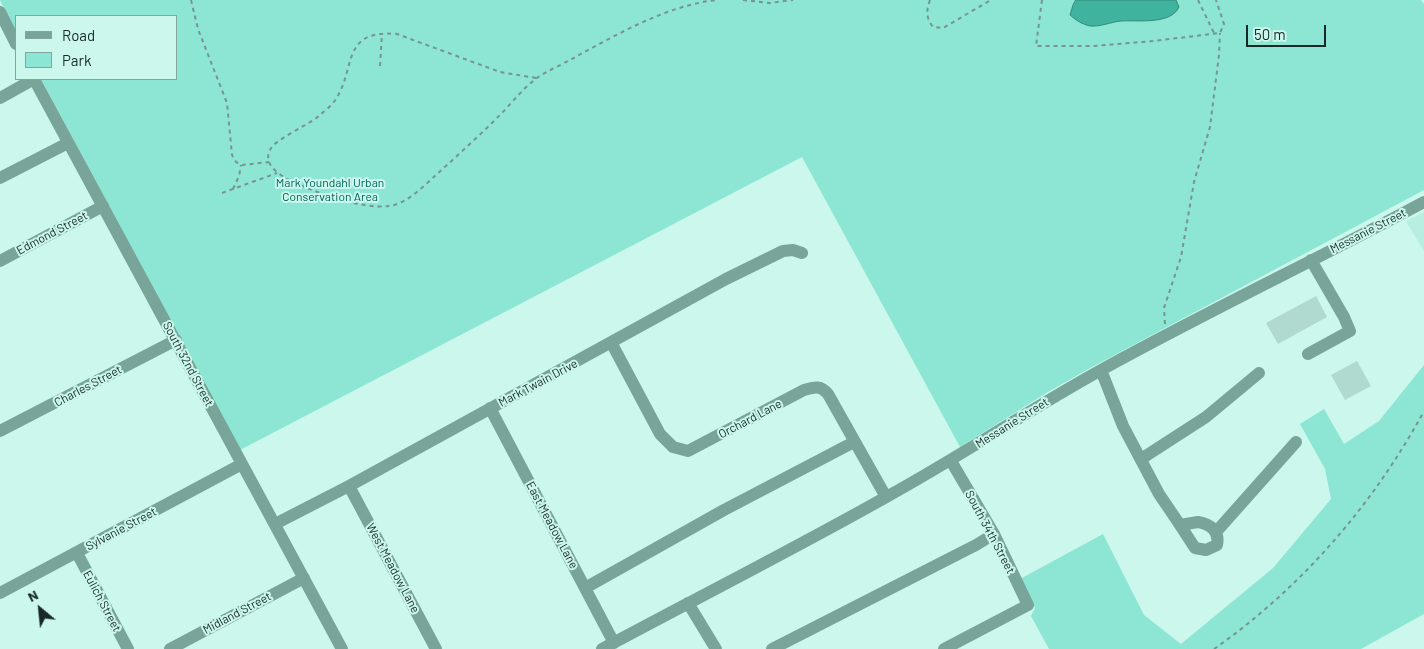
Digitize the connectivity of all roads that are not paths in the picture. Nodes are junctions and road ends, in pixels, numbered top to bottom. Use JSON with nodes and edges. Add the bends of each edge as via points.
{"nodes":[{"id":1,"x":0,"y":12,"type":"edge"},
{"id":2,"x":15,"y":42,"type":"edge"},
{"id":3,"x":32,"y":80,"type":"edge"},
{"id":4,"x":35,"y":80,"type":"edge"},
{"id":5,"x":0,"y":98,"type":"edge"},
{"id":6,"x":68,"y":143,"type":"junction"},
{"id":7,"x":0,"y":178,"type":"edge"},
{"id":8,"x":1424,"y":202,"type":"edge"},
{"id":9,"x":103,"y":206,"type":"junction"},
{"id":10,"x":802,"y":253,"type":"dead end"},
{"id":11,"x":1311,"y":260,"type":"junction"},
{"id":12,"x":0,"y":261,"type":"edge"},
{"id":13,"x":176,"y":340,"type":"junction"},
{"id":14,"x":612,"y":344,"type":"junction"},
{"id":15,"x":1308,"y":354,"type":"dead end"},
{"id":16,"x":1101,"y":370,"type":"junction"},
{"id":17,"x":1259,"y":373,"type":"dead end"},
{"id":18,"x":490,"y":408,"type":"junction"},
{"id":19,"x":0,"y":431,"type":"edge"},
{"id":20,"x":854,"y":442,"type":"junction"},
{"id":21,"x":1296,"y":442,"type":"dead end"},
{"id":22,"x":951,"y":460,"type":"junction"},
{"id":23,"x":1141,"y":460,"type":"junction"},
{"id":24,"x":242,"y":464,"type":"junction"},
{"id":25,"x":349,"y":486,"type":"junction"},
{"id":26,"x":886,"y":497,"type":"junction"},
{"id":27,"x":275,"y":524,"type":"junction"},
{"id":28,"x":1180,"y":526,"type":"junction"},
{"id":29,"x":1216,"y":532,"type":"junction"},
{"id":30,"x":994,"y":534,"type":"junction"},
{"id":31,"x":77,"y":553,"type":"junction"},
{"id":32,"x":304,"y":578,"type":"junction"},
{"id":33,"x":585,"y":588,"type":"junction"},
{"id":34,"x":0,"y":593,"type":"edge"},
{"id":35,"x":688,"y":603,"type":"junction"},
{"id":36,"x":614,"y":643,"type":"junction"},
{"id":37,"x":128,"y":649,"type":"edge"},
{"id":38,"x":170,"y":649,"type":"edge"},
{"id":39,"x":342,"y":649,"type":"edge"},
{"id":40,"x":436,"y":649,"type":"edge"},
{"id":41,"x":602,"y":649,"type":"edge"},
{"id":42,"x":716,"y":649,"type":"edge"},
{"id":43,"x":772,"y":649,"type":"edge"},
{"id":44,"x":944,"y":649,"type":"edge"}],
"edges":[{"from":1,"to":2,"type":"street"},
{"from":3,"to":5,"type":"street"},
{"from":4,"to":6,"type":"street","name":"South 32nd Street"},
{"from":6,"to":7,"type":"street"},
{"from":6,"to":9,"type":"street","name":"South 32nd Street"},
{"from":8,"to":11,"type":"street","name":"Messanie Street"},
{"from":9,"to":12,"type":"street","name":"Edmond Street"},
{"from":9,"to":13,"type":"street","name":"South 32nd Street"},
{"from":10,"to":14,"type":"street","name":"Mark Twain Drive","via":[[782,251]]},
{"from":11,"to":15,"type":"street","via":[[1350,331]]},
{"from":11,"to":16,"type":"street","name":"Messanie Street"},
{"from":13,"to":19,"type":"street","name":"Charles Street"},
{"from":13,"to":24,"type":"street","name":"South 32nd Street"},
{"from":14,"to":18,"type":"street","name":"Mark Twain Drive"},
{"from":14,"to":20,"type":"street","name":"Orchard Lane","via":[[660,434],[673,447],[688,451],[815,387],[828,394]]},
{"from":16,"to":22,"type":"street","name":"Messanie Street"},
{"from":16,"to":23,"type":"street","via":[[1123,426]]},
{"from":17,"to":23,"type":"street","via":[[1206,417]]},
{"from":18,"to":25,"type":"street","name":"Mark Twain Drive"},
{"from":18,"to":33,"type":"street","name":"East Meadow Lane"},
{"from":20,"to":26,"type":"street","name":"Orchard Lane"},
{"from":20,"to":33,"type":"street"},
{"from":21,"to":29,"type":"street"},
{"from":22,"to":26,"type":"street","name":"Messanie Street"},
{"from":22,"to":30,"type":"street","name":"South 34th Street"},
{"from":23,"to":28,"type":"street"},
{"from":24,"to":27,"type":"street","name":"South 32nd Street"},
{"from":24,"to":31,"type":"street","name":"Sylvanie Street"},
{"from":25,"to":27,"type":"street","name":"Mark Twain Drive"},
{"from":25,"to":40,"type":"street","name":"West Meadow Lane"},
{"from":26,"to":35,"type":"street","name":"Messanie Street"},
{"from":27,"to":32,"type":"street","name":"South 32nd Street"},
{"from":28,"to":29,"type":"street","via":[[1205,523]]},
{"from":28,"to":29,"type":"street","via":[[1195,548],[1200,549],[1218,545]]},
{"from":30,"to":43,"type":"street"},
{"from":30,"to":44,"type":"street","name":"South 34th Street","via":[[1028,605]]},
{"from":31,"to":34,"type":"street","name":"Sylvanie Street"},
{"from":31,"to":37,"type":"street","name":"Eulich Street"},
{"from":32,"to":38,"type":"street","name":"Midland Street"},
{"from":32,"to":39,"type":"street","name":"South 32nd Street"},
{"from":33,"to":36,"type":"street","name":"East Meadow Lane"},
{"from":35,"to":36,"type":"street","name":"Messanie Street"},
{"from":35,"to":42,"type":"street"},
{"from":36,"to":41,"type":"street","name":"Messanie Street"}]}
